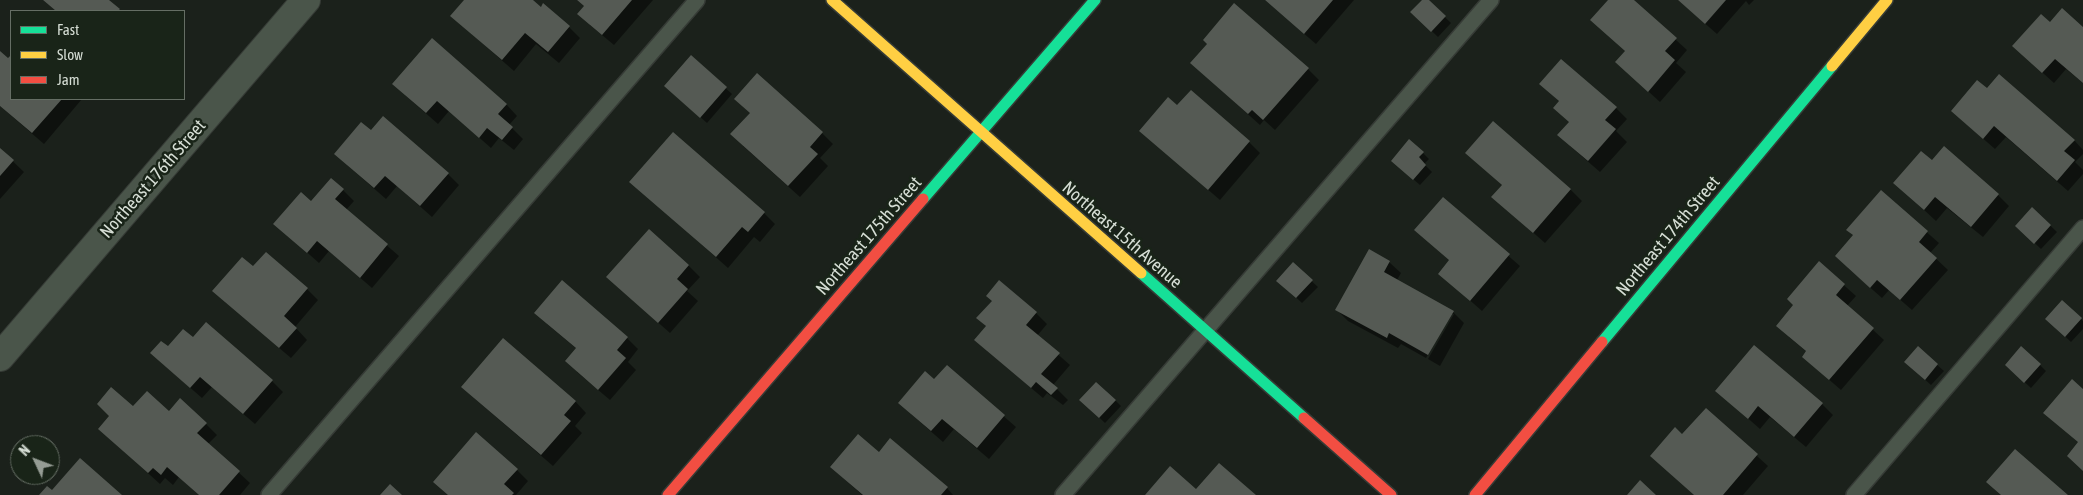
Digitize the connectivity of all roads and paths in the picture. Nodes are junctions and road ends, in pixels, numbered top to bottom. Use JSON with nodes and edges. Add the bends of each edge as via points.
{"nodes":[{"id":1,"x":306,"y":0,"type":"edge"},
{"id":2,"x":698,"y":0,"type":"edge"},
{"id":3,"x":832,"y":0,"type":"edge"},
{"id":4,"x":1095,"y":0,"type":"edge"},
{"id":5,"x":1492,"y":0,"type":"edge"},
{"id":6,"x":1887,"y":0,"type":"edge"},
{"id":7,"x":980,"y":133,"type":"junction"},
{"id":8,"x":2083,"y":228,"type":"edge"},
{"id":9,"x":1204,"y":330,"type":"junction"},
{"id":10,"x":0,"y":357,"type":"edge"},
{"id":11,"x":269,"y":495,"type":"edge"},
{"id":12,"x":668,"y":495,"type":"edge"},
{"id":13,"x":1063,"y":495,"type":"edge"},
{"id":14,"x":1391,"y":495,"type":"edge"},
{"id":15,"x":1476,"y":495,"type":"edge"},
{"id":16,"x":1854,"y":495,"type":"edge"}],
"edges":[{"from":1,"to":10,"type":"street","name":"Northeast 176th Street"},
{"from":2,"to":11,"type":"lane"},
{"from":3,"to":7,"type":"street","name":"Northeast 15th Avenue"},
{"from":4,"to":7,"type":"street","name":"Northeast 175th Street"},
{"from":5,"to":9,"type":"lane"},
{"from":6,"to":15,"type":"street","name":"Northeast 174th Street"},
{"from":7,"to":9,"type":"street","name":"Northeast 15th Avenue"},
{"from":7,"to":12,"type":"street","name":"Northeast 175th Street"},
{"from":8,"to":16,"type":"lane"},
{"from":9,"to":13,"type":"lane"},
{"from":9,"to":14,"type":"street","name":"Northeast 15th Avenue"}]}
